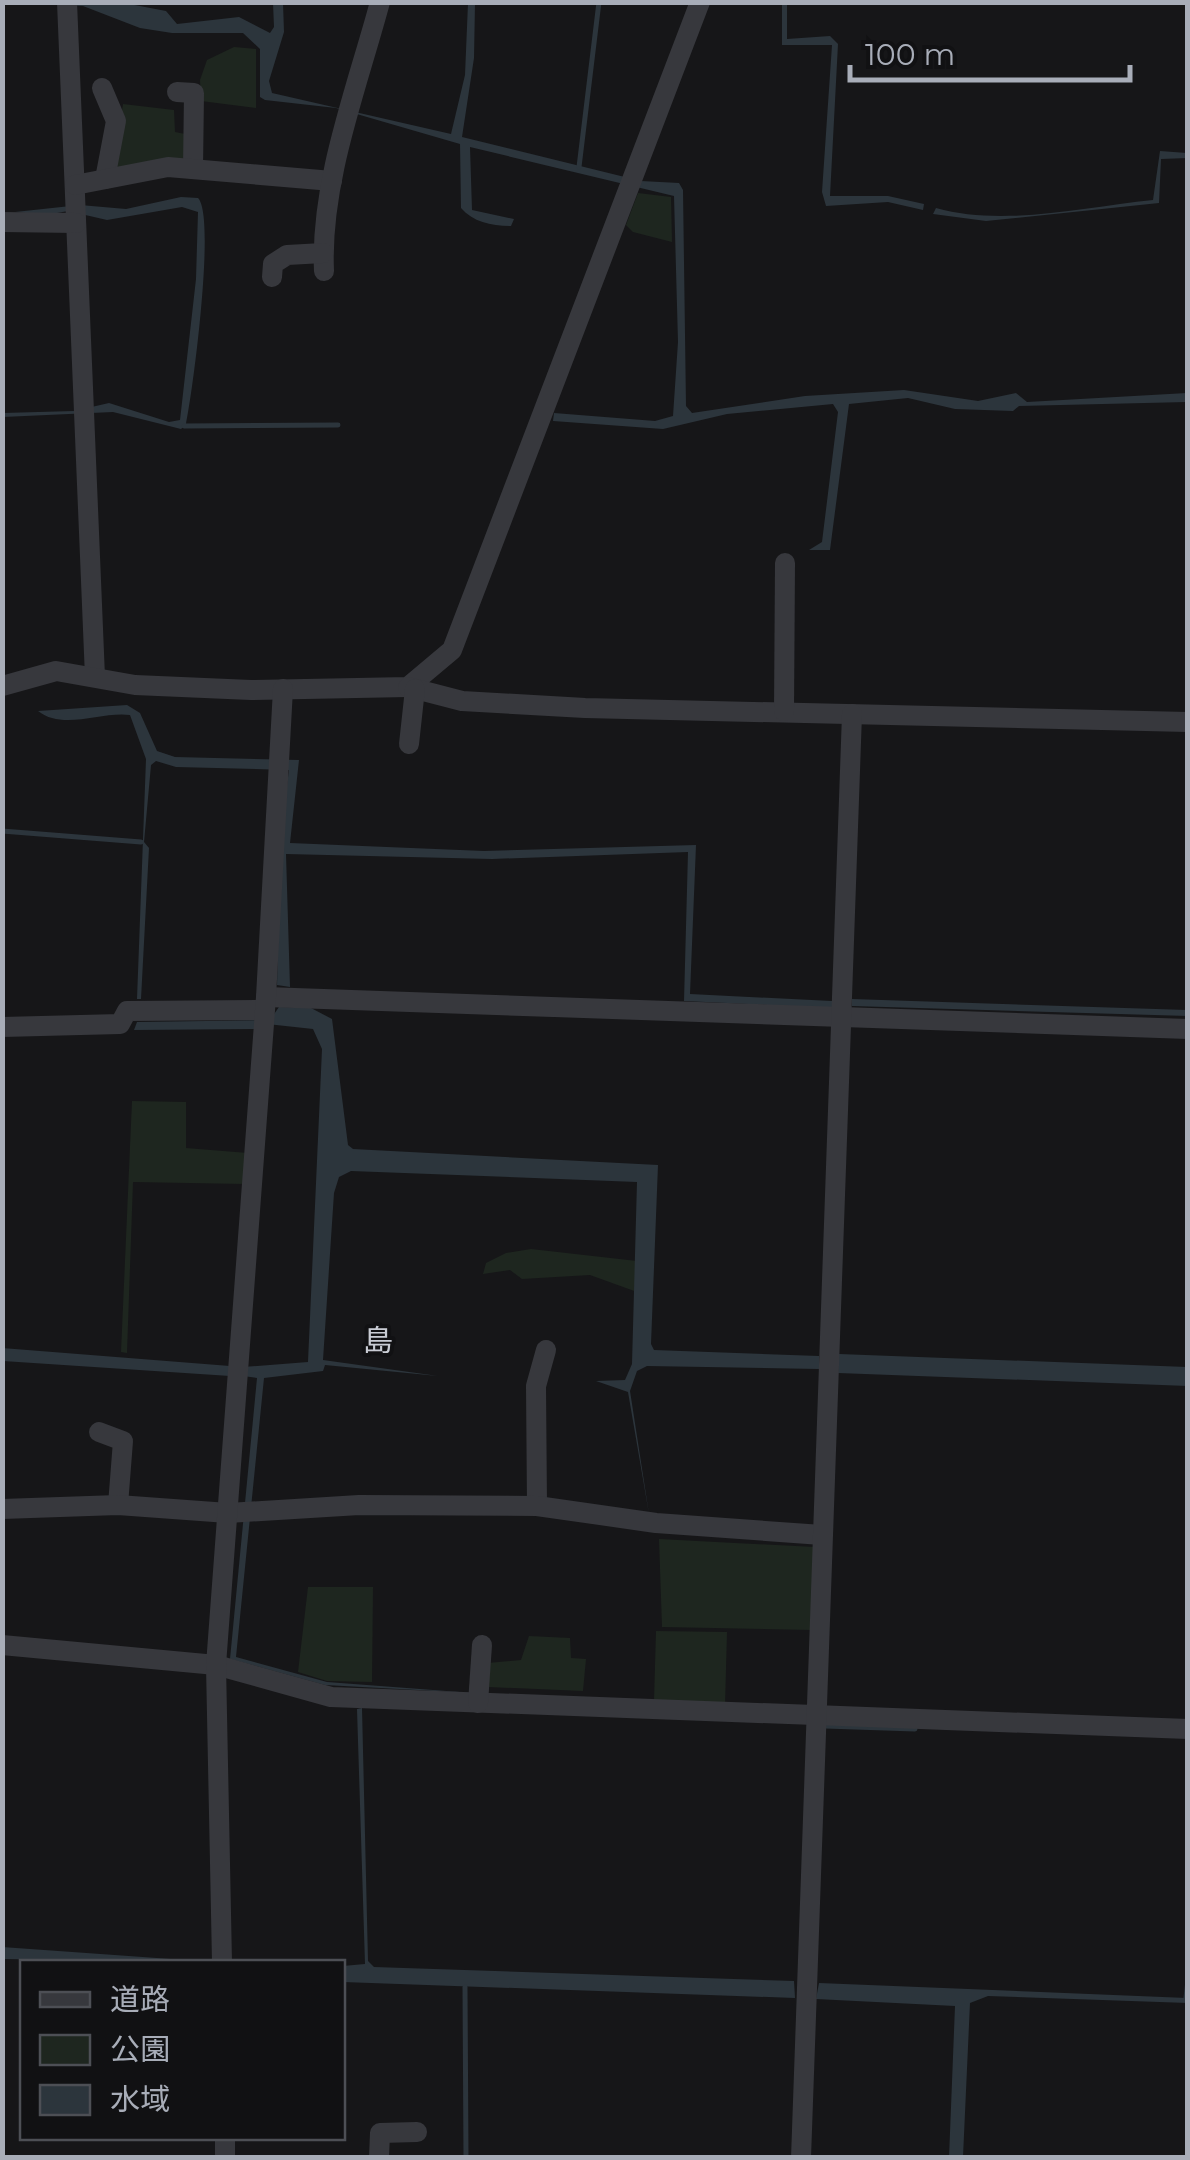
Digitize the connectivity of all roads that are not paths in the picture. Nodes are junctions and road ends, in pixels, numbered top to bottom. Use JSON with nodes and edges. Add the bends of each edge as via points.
{"nodes":[{"id":1,"x":67,"y":2,"type":"edge"},
{"id":2,"x":380,"y":2,"type":"edge"},
{"id":3,"x":700,"y":2,"type":"edge"},
{"id":4,"x":102,"y":88,"type":"dead end"},
{"id":5,"x":177,"y":92,"type":"dead end"},
{"id":6,"x":193,"y":169,"type":"junction"},
{"id":7,"x":105,"y":179,"type":"junction"},
{"id":8,"x":332,"y":182,"type":"junction"},
{"id":9,"x":74,"y":185,"type":"junction"},
{"id":10,"x":2,"y":222,"type":"edge"},
{"id":11,"x":76,"y":222,"type":"junction"},
{"id":12,"x":272,"y":277,"type":"dead end"},
{"id":13,"x":785,"y":563,"type":"dead end"},
{"id":14,"x":95,"y":677,"type":"junction"},
{"id":15,"x":2,"y":686,"type":"edge"},
{"id":16,"x":412,"y":688,"type":"junction"},
{"id":17,"x":283,"y":690,"type":"junction"},
{"id":18,"x":784,"y":712,"type":"junction"},
{"id":19,"x":852,"y":714,"type":"junction"},
{"id":20,"x":1188,"y":722,"type":"edge"},
{"id":21,"x":409,"y":744,"type":"dead end"},
{"id":22,"x":265,"y":1003,"type":"junction"},
{"id":23,"x":843,"y":1019,"type":"junction"},
{"id":24,"x":2,"y":1027,"type":"edge"},
{"id":25,"x":1188,"y":1029,"type":"edge"},
{"id":26,"x":546,"y":1350,"type":"dead end"},
{"id":27,"x":99,"y":1432,"type":"dead end"},
{"id":28,"x":118,"y":1505,"type":"junction"},
{"id":29,"x":537,"y":1506,"type":"junction"},
{"id":30,"x":2,"y":1508,"type":"edge"},
{"id":31,"x":228,"y":1512,"type":"junction"},
{"id":32,"x":822,"y":1534,"type":"junction"},
{"id":33,"x":2,"y":1645,"type":"edge"},
{"id":34,"x":482,"y":1646,"type":"dead end"},
{"id":35,"x":216,"y":1664,"type":"junction"},
{"id":36,"x":478,"y":1703,"type":"junction"},
{"id":37,"x":815,"y":1715,"type":"junction"},
{"id":38,"x":1188,"y":1729,"type":"edge"},
{"id":39,"x":222,"y":1960,"type":"edge"},
{"id":40,"x":416,"y":2132,"type":"dead end"},
{"id":41,"x":379,"y":2158,"type":"edge"},
{"id":42,"x":801,"y":2158,"type":"edge"}],
"edges":[{"from":1,"to":9,"type":"street"},
{"from":2,"to":8,"type":"street"},
{"from":3,"to":16,"type":"street","via":[[452,650]]},
{"from":4,"to":7,"type":"street","via":[[116,121]]},
{"from":5,"to":6,"type":"street","via":[[194,94]]},
{"from":6,"to":7,"type":"street","via":[[168,166]]},
{"from":6,"to":8,"type":"street"},
{"from":7,"to":9,"type":"street"},
{"from":8,"to":12,"type":"street","via":[[323,262],[287,256],[273,264]]},
{"from":9,"to":11,"type":"street"},
{"from":10,"to":11,"type":"street"},
{"from":11,"to":14,"type":"street"},
{"from":13,"to":18,"type":"street"},
{"from":14,"to":15,"type":"street","via":[[56,671]]},
{"from":14,"to":17,"type":"street","via":[[135,686]]},
{"from":16,"to":17,"type":"street"},
{"from":16,"to":18,"type":"street","via":[[462,701]]},
{"from":16,"to":21,"type":"street"},
{"from":17,"to":22,"type":"street"},
{"from":18,"to":19,"type":"street"},
{"from":19,"to":20,"type":"street"},
{"from":19,"to":23,"type":"street"},
{"from":22,"to":23,"type":"street"},
{"from":22,"to":24,"type":"street","via":[[127,1011],[120,1024]]},
{"from":22,"to":31,"type":"street"},
{"from":23,"to":25,"type":"street"},
{"from":23,"to":32,"type":"street"},
{"from":26,"to":29,"type":"street","via":[[536,1386]]},
{"from":27,"to":28,"type":"street","via":[[123,1441]]},
{"from":28,"to":30,"type":"street"},
{"from":28,"to":31,"type":"street"},
{"from":29,"to":31,"type":"street"},
{"from":29,"to":32,"type":"street","via":[[656,1523]]},
{"from":31,"to":35,"type":"street"},
{"from":32,"to":37,"type":"street"},
{"from":33,"to":35,"type":"street"},
{"from":34,"to":36,"type":"street"},
{"from":35,"to":36,"type":"street","via":[[331,1698]]},
{"from":35,"to":39,"type":"street"},
{"from":36,"to":37,"type":"street"},
{"from":37,"to":38,"type":"street"},
{"from":37,"to":42,"type":"street"},
{"from":40,"to":41,"type":"street","via":[[380,2133]]}]}
